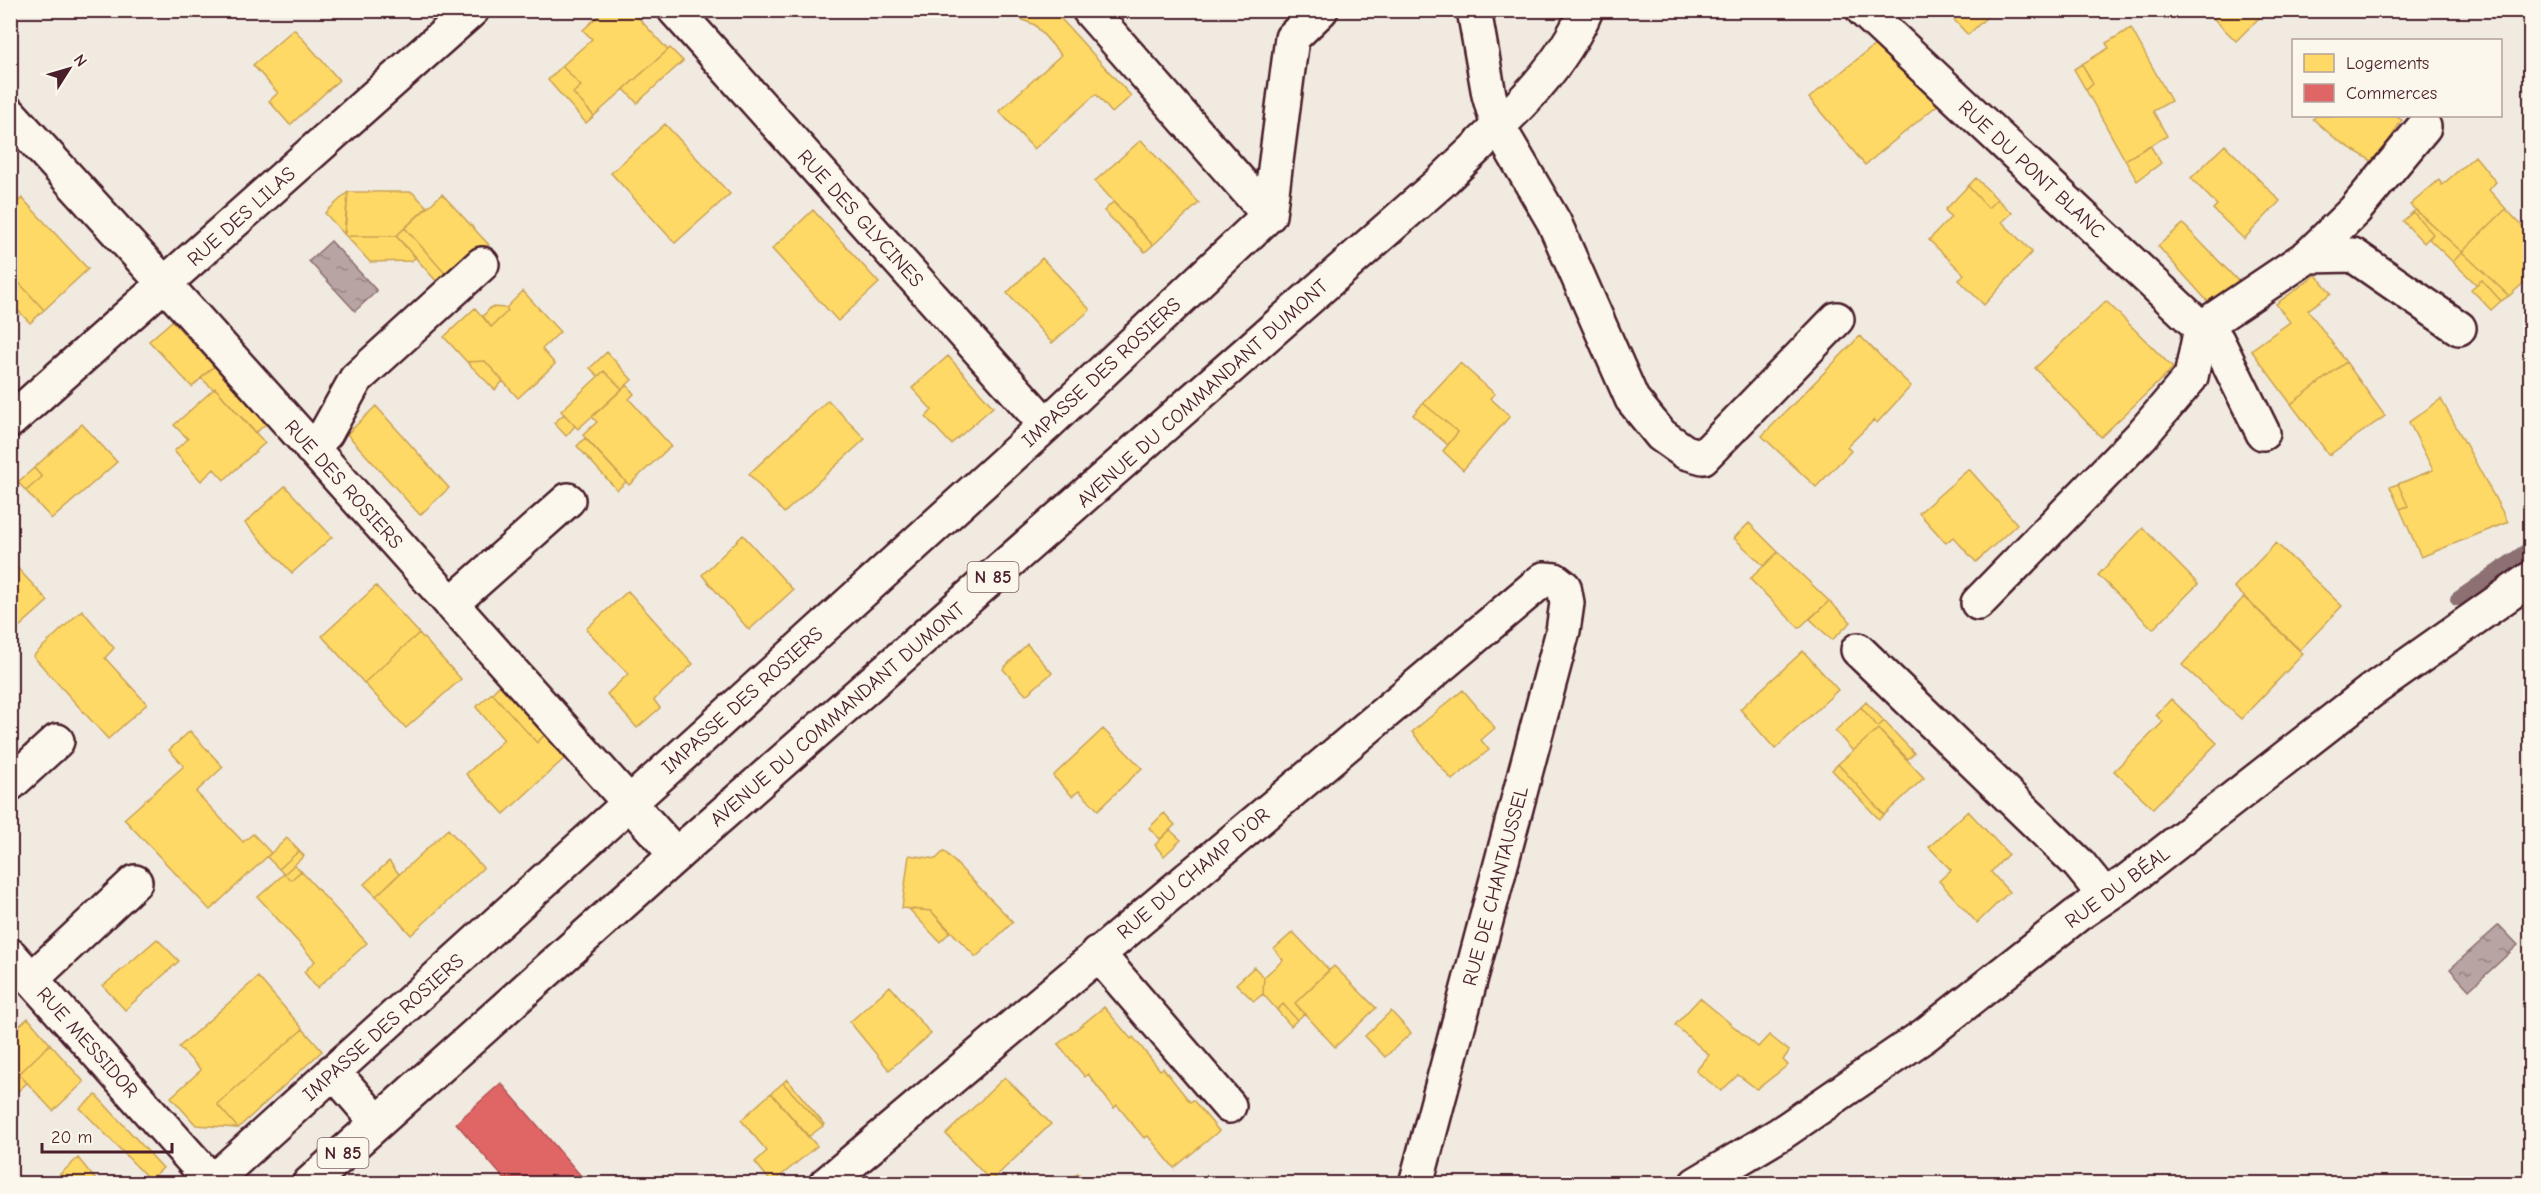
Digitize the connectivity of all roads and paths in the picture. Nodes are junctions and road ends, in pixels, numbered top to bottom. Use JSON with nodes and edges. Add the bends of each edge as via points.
{"nodes":[{"id":1,"x":472,"y":10,"type":"edge"},
{"id":2,"x":675,"y":10,"type":"edge"},
{"id":3,"x":1089,"y":10,"type":"edge"},
{"id":4,"x":1321,"y":10,"type":"edge"},
{"id":5,"x":1474,"y":10,"type":"edge"},
{"id":6,"x":1586,"y":10,"type":"edge"},
{"id":7,"x":1863,"y":10,"type":"edge"},
{"id":8,"x":10,"y":114,"type":"edge"},
{"id":9,"x":1498,"y":126,"type":"junction"},
{"id":10,"x":2424,"y":127,"type":"dead end"},
{"id":11,"x":1269,"y":215,"type":"junction"},
{"id":12,"x":2308,"y":256,"type":"junction"},
{"id":13,"x":482,"y":264,"type":"dead end"},
{"id":14,"x":165,"y":284,"type":"junction"},
{"id":15,"x":1837,"y":319,"type":"dead end"},
{"id":16,"x":2201,"y":328,"type":"junction"},
{"id":17,"x":2459,"y":328,"type":"dead end"},
{"id":18,"x":10,"y":421,"type":"edge"},
{"id":19,"x":1046,"y":425,"type":"junction"},
{"id":20,"x":2263,"y":433,"type":"dead end"},
{"id":21,"x":311,"y":448,"type":"junction"},
{"id":22,"x":568,"y":500,"type":"dead end"},
{"id":23,"x":2530,"y":579,"type":"edge"},
{"id":24,"x":1564,"y":587,"type":"joint"},
{"id":25,"x":1978,"y":603,"type":"dead end"},
{"id":26,"x":451,"y":604,"type":"junction"},
{"id":27,"x":1858,"y":650,"type":"dead end"},
{"id":28,"x":57,"y":741,"type":"dead end"},
{"id":29,"x":10,"y":784,"type":"edge"},
{"id":30,"x":628,"y":802,"type":"junction"},
{"id":31,"x":675,"y":855,"type":"junction"},
{"id":32,"x":135,"y":882,"type":"dead end"},
{"id":33,"x":2105,"y":896,"type":"junction"},
{"id":34,"x":1097,"y":953,"type":"junction"},
{"id":35,"x":10,"y":955,"type":"edge"},
{"id":36,"x":32,"y":979,"type":"junction"},
{"id":37,"x":333,"y":1071,"type":"junction"},
{"id":38,"x":1229,"y":1106,"type":"dead end"},
{"id":39,"x":377,"y":1122,"type":"junction"},
{"id":40,"x":214,"y":1182,"type":"edge"},
{"id":41,"x":309,"y":1184,"type":"edge"},
{"id":42,"x":826,"y":1184,"type":"edge"},
{"id":43,"x":1416,"y":1184,"type":"edge"},
{"id":44,"x":1696,"y":1184,"type":"edge"}],
"edges":[{"from":1,"to":14,"type":"street","name":"RUE DES LILAS"},
{"from":2,"to":19,"type":"street","name":"RUE DES GLYCINES"},
{"from":3,"to":11,"type":"street"},
{"from":4,"to":11,"type":"street","via":[[1292,38]]},
{"from":5,"to":9,"type":"street"},
{"from":6,"to":9,"type":"street","name":"AVENUE DU COMMANDANT DUMONT","number":"N 85","via":[[1556,61]]},
{"from":7,"to":16,"type":"street","name":"RUE DU PONT BLANC"},
{"from":8,"to":14,"type":"street","name":"RUE DES ROSIERS"},
{"from":9,"to":15,"type":"street","via":[[1554,222],[1632,399],[1661,435],[1685,452],[1703,457]]},
{"from":9,"to":31,"type":"street","name":"AVENUE DU COMMANDANT DUMONT","number":"N 85","via":[[1415,204]]},
{"from":10,"to":12,"type":"street","via":[[2355,210]]},
{"from":11,"to":19,"type":"street","name":"IMPASSE DES ROSIERS"},
{"from":12,"to":16,"type":"street"},
{"from":12,"to":17,"type":"street","via":[[2353,255]]},
{"from":13,"to":21,"type":"street","via":[[356,379],[326,433]]},
{"from":14,"to":18,"type":"street","name":"RUE DES LILAS"},
{"from":14,"to":21,"type":"street","name":"RUE DES ROSIERS"},
{"from":16,"to":20,"type":"street","name":"RUE DU PONT BLANC","via":[[2217,340]]},
{"from":16,"to":25,"type":"street","via":[[2191,377],[2141,436]]},
{"from":19,"to":30,"type":"street","name":"IMPASSE DES ROSIERS"},
{"from":21,"to":26,"type":"street","name":"RUE DES ROSIERS"},
{"from":22,"to":26,"type":"street"},
{"from":23,"to":33,"type":"street","name":"RUE DU BÉAL","via":[[2371,691]]},
{"from":24,"to":34,"type":"street","name":"RUE DU CHAMP D'OR","via":[[1555,580],[1544,579],[1534,586]]},
{"from":24,"to":43,"type":"street","name":"RUE DE CHANTAUSSEL","via":[[1567,603],[1563,631]]},
{"from":26,"to":30,"type":"street","name":"RUE DES ROSIERS"},
{"from":27,"to":33,"type":"street","via":[[2079,864]]},
{"from":28,"to":29,"type":"street"},
{"from":30,"to":31,"type":"street","name":"RUE DES ROSIERS"},
{"from":30,"to":37,"type":"street","name":"IMPASSE DES ROSIERS"},
{"from":31,"to":39,"type":"street","name":"AVENUE DU COMMANDANT DUMONT","number":"N 85"},
{"from":32,"to":36,"type":"street"},
{"from":33,"to":44,"type":"street","name":"RUE DU BÉAL","via":[[1925,1035],[1780,1134]]},
{"from":34,"to":38,"type":"street"},
{"from":34,"to":42,"type":"street","name":"RUE DU CHAMP D'OR"},
{"from":35,"to":36,"type":"street","name":"RUE MESSIDOR"},
{"from":36,"to":40,"type":"street","name":"RUE MESSIDOR"},
{"from":37,"to":39,"type":"street"},
{"from":37,"to":40,"type":"street","name":"IMPASSE DES ROSIERS"},
{"from":39,"to":41,"type":"street","name":"AVENUE DU COMMANDANT DUMONT","number":"N 85"}]}
